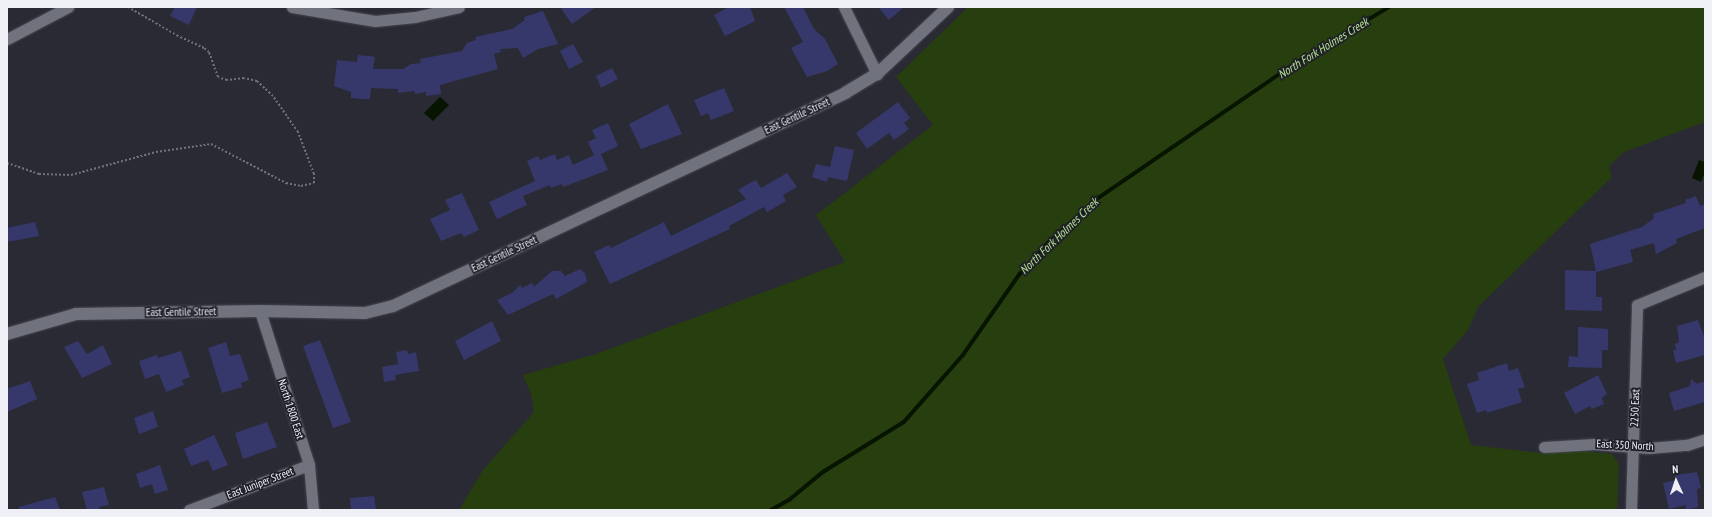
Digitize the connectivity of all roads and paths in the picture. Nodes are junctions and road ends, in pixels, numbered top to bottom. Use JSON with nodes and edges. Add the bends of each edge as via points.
{"nodes":[{"id":1,"x":68,"y":7,"type":"edge"},
{"id":2,"x":128,"y":7,"type":"edge"},
{"id":3,"x":292,"y":7,"type":"edge"},
{"id":4,"x":459,"y":7,"type":"edge"},
{"id":5,"x":844,"y":7,"type":"edge"},
{"id":6,"x":948,"y":7,"type":"edge"},
{"id":7,"x":316,"y":9,"type":"edge"},
{"id":8,"x":7,"y":39,"type":"edge"},
{"id":9,"x":877,"y":74,"type":"junction"},
{"id":10,"x":7,"y":163,"type":"edge"},
{"id":11,"x":1705,"y":277,"type":"edge"},
{"id":12,"x":260,"y":311,"type":"junction"},
{"id":13,"x":7,"y":334,"type":"edge"},
{"id":14,"x":1705,"y":439,"type":"edge"},
{"id":15,"x":1544,"y":447,"type":"dead end"},
{"id":16,"x":1633,"y":447,"type":"junction"},
{"id":17,"x":309,"y":465,"type":"junction"},
{"id":18,"x":189,"y":510,"type":"edge"},
{"id":19,"x":313,"y":510,"type":"edge"},
{"id":20,"x":1631,"y":510,"type":"edge"}],
"edges":[{"from":1,"to":8,"type":"street"},
{"from":2,"to":10,"type":"path","via":[[210,52],[218,77],[227,80],[244,78],[257,81],[273,96],[298,132],[314,174],[314,183],[301,186],[286,183],[211,144],[163,151],[71,176],[45,175]]},
{"from":3,"to":7,"type":"street"},
{"from":4,"to":7,"type":"street","via":[[415,17],[375,21]]},
{"from":5,"to":9,"type":"street"},
{"from":6,"to":9,"type":"street","name":"East Gentile Street"},
{"from":9,"to":12,"type":"street","name":"East Gentile Street","via":[[845,93],[393,306],[365,312]]},
{"from":11,"to":16,"type":"street","name":"2250 East","via":[[1638,305]]},
{"from":12,"to":13,"type":"street","name":"East Gentile Street","via":[[76,314]]},
{"from":12,"to":17,"type":"street","name":"North 1800 East"},
{"from":14,"to":16,"type":"street","name":"East 350 North","via":[[1687,445]]},
{"from":15,"to":16,"type":"street","name":"East 350 North","via":[[1594,444]]},
{"from":16,"to":20,"type":"street","name":"2250 East"},
{"from":17,"to":18,"type":"street","name":"East Juniper Street"},
{"from":17,"to":19,"type":"street","name":"North 1800 East"}]}
